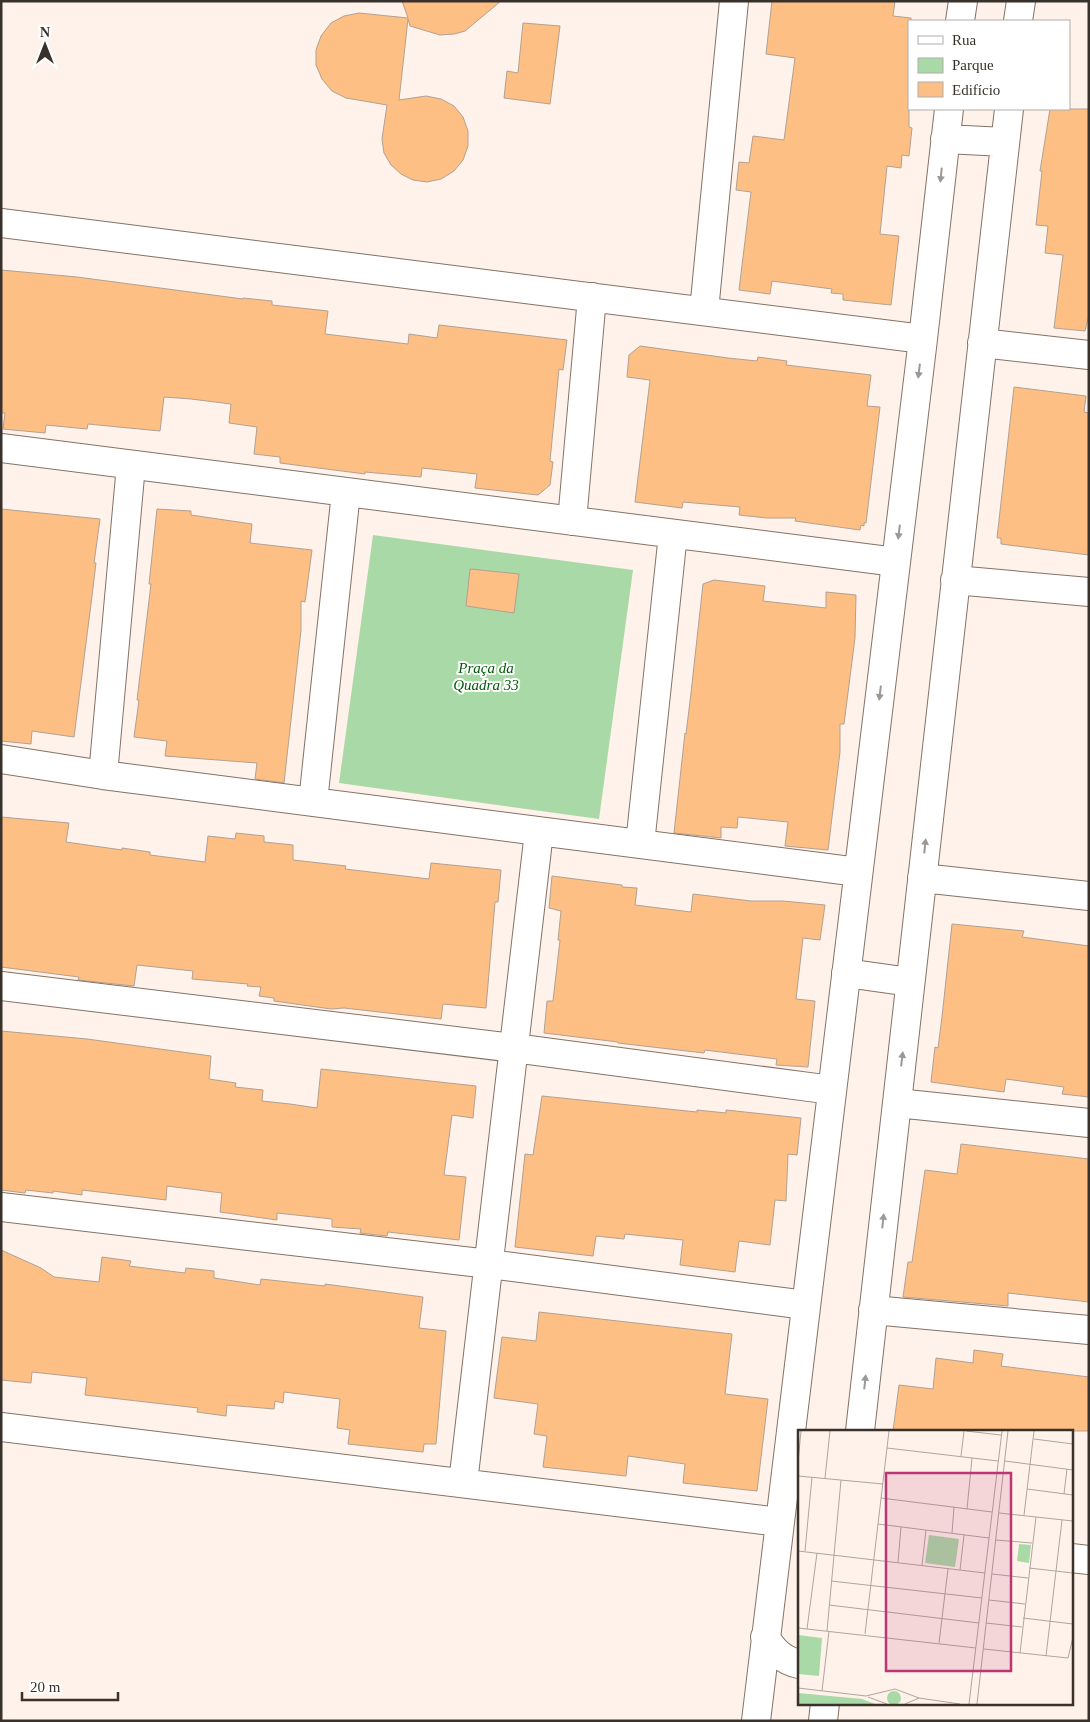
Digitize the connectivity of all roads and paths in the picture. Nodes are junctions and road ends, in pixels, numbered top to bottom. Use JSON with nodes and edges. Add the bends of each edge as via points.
{"nodes":[{"id":1,"x":734,"y":1,"type":"edge"},
{"id":2,"x":963,"y":1,"type":"edge"},
{"id":3,"x":1021,"y":1,"type":"edge"},
{"id":4,"x":960,"y":20,"type":"edge"},
{"id":5,"x":1018,"y":20,"type":"edge"},
{"id":6,"x":949,"y":110,"type":"edge"},
{"id":7,"x":1009,"y":110,"type":"edge"},
{"id":8,"x":946,"y":139,"type":"junction"},
{"id":9,"x":1005,"y":142,"type":"junction"},
{"id":10,"x":1,"y":223,"type":"edge"},
{"id":11,"x":592,"y":297,"type":"junction"},
{"id":12,"x":704,"y":311,"type":"junction"},
{"id":13,"x":923,"y":339,"type":"junction"},
{"id":14,"x":982,"y":343,"type":"junction"},
{"id":15,"x":1089,"y":355,"type":"edge"},
{"id":16,"x":1,"y":448,"type":"edge"},
{"id":17,"x":131,"y":465,"type":"junction"},
{"id":18,"x":346,"y":492,"type":"junction"},
{"id":19,"x":572,"y":521,"type":"junction"},
{"id":20,"x":673,"y":534,"type":"junction"},
{"id":21,"x":896,"y":562,"type":"junction"},
{"id":22,"x":955,"y":580,"type":"junction"},
{"id":23,"x":1089,"y":592,"type":"edge"},
{"id":24,"x":1,"y":759,"type":"edge"},
{"id":25,"x":103,"y":775,"type":"junction"},
{"id":26,"x":313,"y":802,"type":"junction"},
{"id":27,"x":538,"y":832,"type":"junction"},
{"id":28,"x":640,"y":844,"type":"junction"},
{"id":29,"x":858,"y":872,"type":"junction"},
{"id":30,"x":922,"y":878,"type":"junction"},
{"id":31,"x":1089,"y":896,"type":"edge"},
{"id":32,"x":846,"y":973,"type":"junction"},
{"id":33,"x":910,"y":982,"type":"junction"},
{"id":34,"x":1,"y":986,"type":"edge"},
{"id":35,"x":514,"y":1048,"type":"junction"},
{"id":36,"x":832,"y":1090,"type":"junction"},
{"id":37,"x":897,"y":1103,"type":"junction"},
{"id":38,"x":1089,"y":1123,"type":"edge"},
{"id":39,"x":1,"y":1207,"type":"edge"},
{"id":40,"x":489,"y":1264,"type":"junction"},
{"id":41,"x":806,"y":1305,"type":"junction"},
{"id":42,"x":874,"y":1310,"type":"junction"},
{"id":43,"x":1089,"y":1330,"type":"edge"},
{"id":44,"x":1,"y":1427,"type":"edge"},
{"id":45,"x":860,"y":1430,"type":"edge"},
{"id":46,"x":464,"y":1483,"type":"junction"},
{"id":47,"x":780,"y":1522,"type":"junction"},
{"id":48,"x":1072,"y":1558,"type":"edge"},
{"id":49,"x":1089,"y":1560,"type":"edge"},
{"id":50,"x":765,"y":1636,"type":"junction"},
{"id":51,"x":798,"y":1664,"type":"edge"},
{"id":52,"x":825,"y":1704,"type":"edge"},
{"id":53,"x":756,"y":1721,"type":"edge"},
{"id":54,"x":823,"y":1721,"type":"edge"}],
"edges":[{"from":1,"to":12,"type":"street"},
{"from":2,"to":4,"type":"street"},
{"from":3,"to":5,"type":"street"},
{"from":6,"to":8,"type":"street"},
{"from":7,"to":9,"type":"street"},
{"from":8,"to":9,"type":"street"},
{"from":8,"to":13,"type":"street","one_way":true},
{"from":9,"to":14,"type":"street"},
{"from":10,"to":11,"type":"street"},
{"from":11,"to":12,"type":"street"},
{"from":11,"to":19,"type":"street"},
{"from":12,"to":13,"type":"street"},
{"from":13,"to":21,"type":"street","one_way":true},
{"from":14,"to":15,"type":"street"},
{"from":14,"to":22,"type":"street"},
{"from":16,"to":17,"type":"street"},
{"from":17,"to":18,"type":"street"},
{"from":17,"to":25,"type":"street"},
{"from":18,"to":19,"type":"street"},
{"from":18,"to":26,"type":"street"},
{"from":19,"to":20,"type":"street"},
{"from":20,"to":21,"type":"street"},
{"from":20,"to":28,"type":"street"},
{"from":21,"to":29,"type":"street","one_way":true},
{"from":22,"to":23,"type":"street"},
{"from":30,"to":22,"type":"street","one_way":true},
{"from":24,"to":25,"type":"street"},
{"from":25,"to":26,"type":"street"},
{"from":26,"to":27,"type":"street"},
{"from":27,"to":28,"type":"street"},
{"from":27,"to":35,"type":"street"},
{"from":28,"to":29,"type":"street"},
{"from":29,"to":32,"type":"street"},
{"from":30,"to":31,"type":"street"},
{"from":30,"to":33,"type":"street"},
{"from":32,"to":33,"type":"street"},
{"from":32,"to":36,"type":"street"},
{"from":37,"to":33,"type":"street","one_way":true},
{"from":34,"to":35,"type":"street"},
{"from":35,"to":36,"type":"street"},
{"from":35,"to":40,"type":"street"},
{"from":36,"to":41,"type":"street"},
{"from":37,"to":38,"type":"street"},
{"from":42,"to":37,"type":"street","one_way":true},
{"from":39,"to":40,"type":"street"},
{"from":40,"to":41,"type":"street"},
{"from":40,"to":46,"type":"street"},
{"from":41,"to":47,"type":"street"},
{"from":42,"to":43,"type":"street"},
{"from":45,"to":42,"type":"street","one_way":true},
{"from":44,"to":46,"type":"street"},
{"from":46,"to":47,"type":"street"},
{"from":47,"to":50,"type":"street"},
{"from":48,"to":49,"type":"street"},
{"from":50,"to":51,"type":"street","via":[[774,1651],[788,1662]]},
{"from":50,"to":53,"type":"street"},
{"from":52,"to":54,"type":"street"}]}
